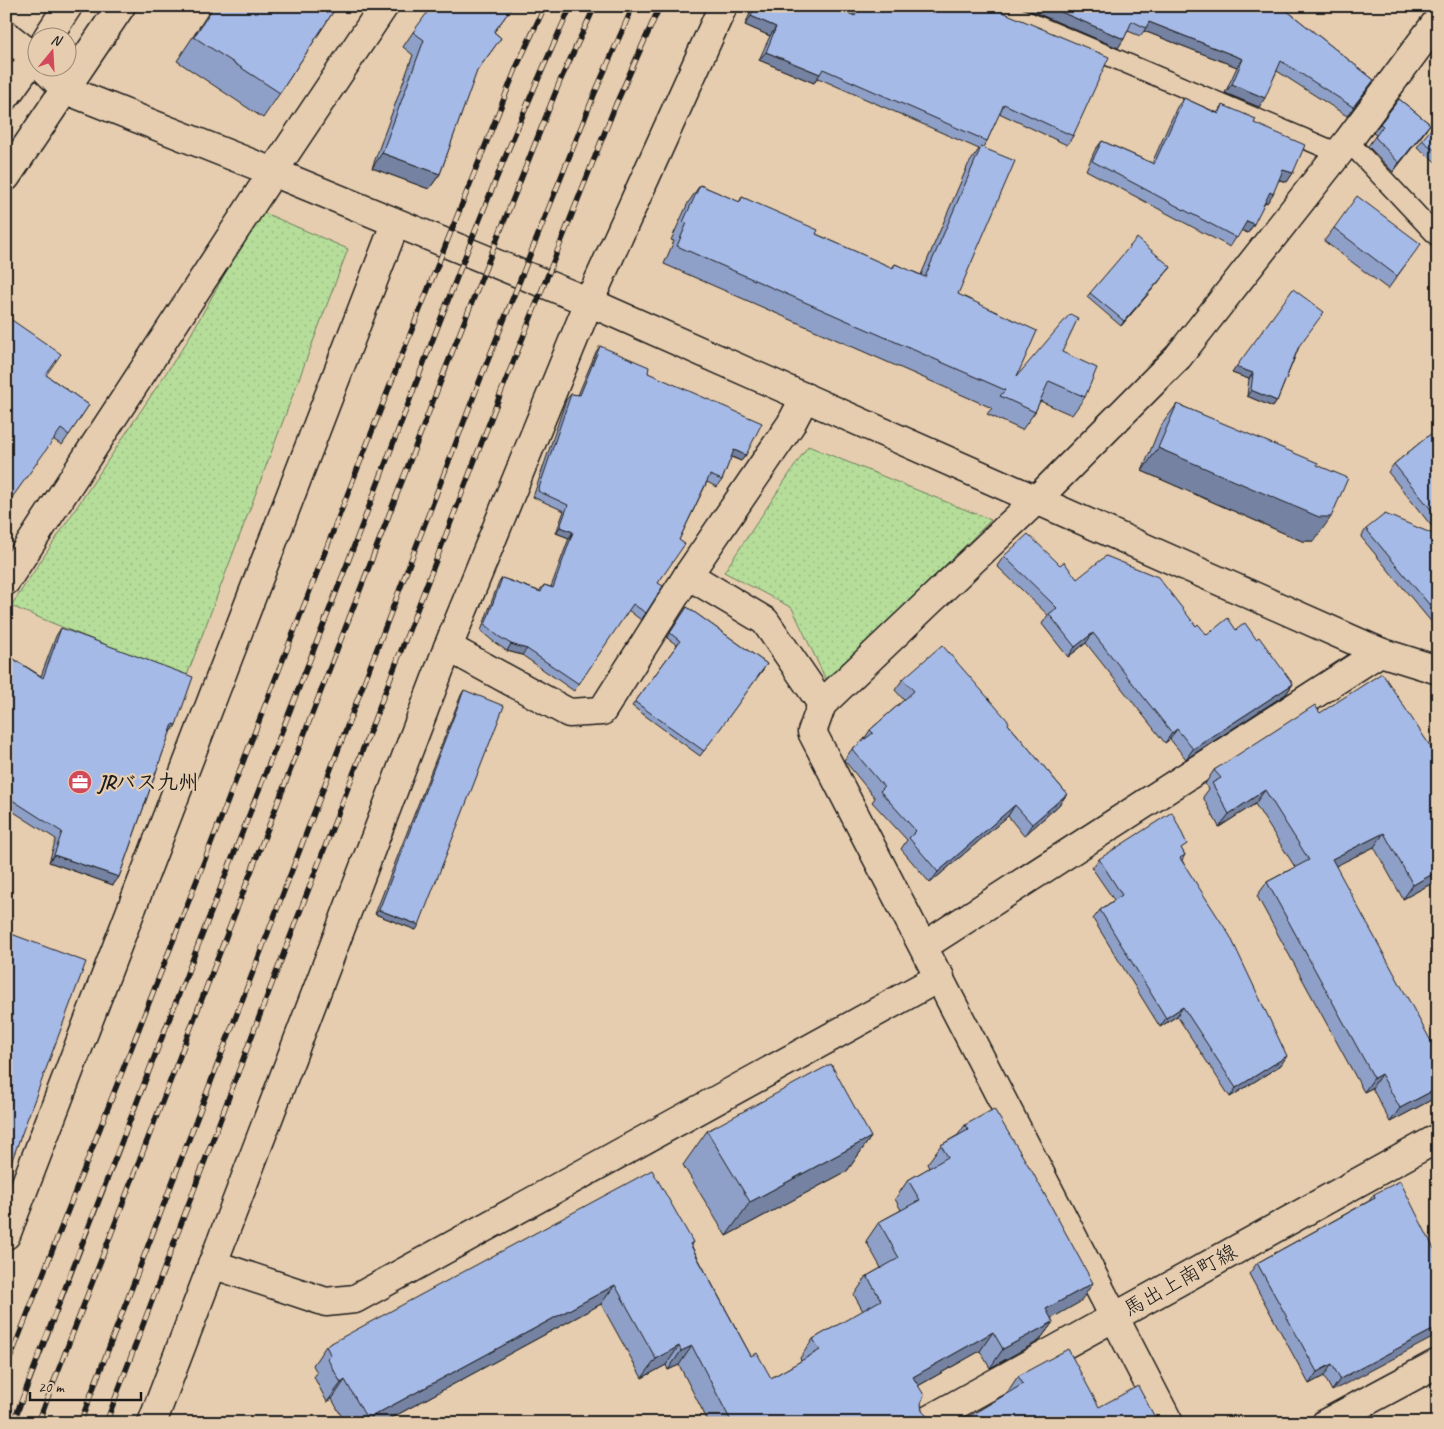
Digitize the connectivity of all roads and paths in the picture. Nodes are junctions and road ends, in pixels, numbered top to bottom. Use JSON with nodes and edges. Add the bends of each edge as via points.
{"nodes":[{"id":1,"x":68,"y":6,"type":"edge"},
{"id":2,"x":121,"y":6,"type":"edge"},
{"id":3,"x":384,"y":6,"type":"edge"},
{"id":4,"x":723,"y":6,"type":"edge"},
{"id":5,"x":991,"y":6,"type":"edge"},
{"id":6,"x":1438,"y":20,"type":"edge"},
{"id":7,"x":55,"y":28,"type":"edge"},
{"id":8,"x":6,"y":35,"type":"edge"},
{"id":9,"x":28,"y":48,"type":"edge"},
{"id":10,"x":28,"y":69,"type":"edge"},
{"id":11,"x":57,"y":78,"type":"edge"},
{"id":12,"x":66,"y":90,"type":"junction"},
{"id":13,"x":6,"y":96,"type":"edge"},
{"id":14,"x":1342,"y":147,"type":"junction"},
{"id":15,"x":273,"y":172,"type":"junction"},
{"id":16,"x":6,"y":177,"type":"edge"},
{"id":17,"x":395,"y":224,"type":"junction"},
{"id":18,"x":1438,"y":237,"type":"edge"},
{"id":19,"x":589,"y":302,"type":"junction"},
{"id":20,"x":805,"y":397,"type":"junction"},
{"id":21,"x":1037,"y":499,"type":"junction"},
{"id":22,"x":688,"y":575,"type":"junction"},
{"id":23,"x":6,"y":581,"type":"edge"},
{"id":24,"x":448,"y":646,"type":"junction"},
{"id":25,"x":1380,"y":652,"type":"junction"},
{"id":26,"x":1438,"y":670,"type":"edge"},
{"id":27,"x":822,"y":704,"type":"junction"},
{"id":28,"x":924,"y":946,"type":"junction"},
{"id":29,"x":940,"y":977,"type":"junction"},
{"id":30,"x":1438,"y":1138,"type":"edge"},
{"id":31,"x":6,"y":1234,"type":"edge"},
{"id":32,"x":212,"y":1264,"type":"junction"},
{"id":33,"x":1115,"y":1316,"type":"junction"},
{"id":34,"x":1438,"y":1363,"type":"edge"},
{"id":35,"x":149,"y":1420,"type":"edge"},
{"id":36,"x":923,"y":1423,"type":"edge"},
{"id":37,"x":1169,"y":1423,"type":"edge"},
{"id":38,"x":1326,"y":1423,"type":"edge"}],
"edges":[{"from":1,"to":7,"type":"street"},
{"from":2,"to":12,"type":"street"},
{"from":3,"to":15,"type":"street"},
{"from":4,"to":19,"type":"street"},
{"from":5,"to":14,"type":"lane"},
{"from":6,"to":14,"type":"street"},
{"from":8,"to":9,"type":"street"},
{"from":10,"to":13,"type":"street"},
{"from":11,"to":12,"type":"street"},
{"from":12,"to":15,"type":"street"},
{"from":12,"to":16,"type":"street"},
{"from":14,"to":18,"type":"lane"},
{"from":14,"to":21,"type":"street","via":[[1178,358]]},
{"from":15,"to":17,"type":"street"},
{"from":15,"to":23,"type":"street"},
{"from":17,"to":19,"type":"street"},
{"from":17,"to":31,"type":"street"},
{"from":19,"to":20,"type":"street"},
{"from":19,"to":24,"type":"street"},
{"from":20,"to":21,"type":"street"},
{"from":20,"to":22,"type":"street","via":[[791,424]]},
{"from":21,"to":25,"type":"street"},
{"from":21,"to":27,"type":"street"},
{"from":22,"to":24,"type":"street","via":[[602,711],[569,713]]},
{"from":22,"to":27,"type":"street","via":[[764,621]]},
{"from":24,"to":32,"type":"street"},
{"from":25,"to":26,"type":"street"},
{"from":25,"to":28,"type":"street"},
{"from":27,"to":28,"type":"street","via":[[812,732]]},
{"from":28,"to":29,"type":"street"},
{"from":29,"to":32,"type":"street","via":[[355,1299],[326,1302]]},
{"from":29,"to":33,"type":"street"},
{"from":30,"to":33,"type":"street","name":"馬出上南町線"},
{"from":32,"to":35,"type":"street"},
{"from":33,"to":36,"type":"street","name":"馬出上南町線"},
{"from":33,"to":37,"type":"street"},
{"from":34,"to":38,"type":"street"}]}
